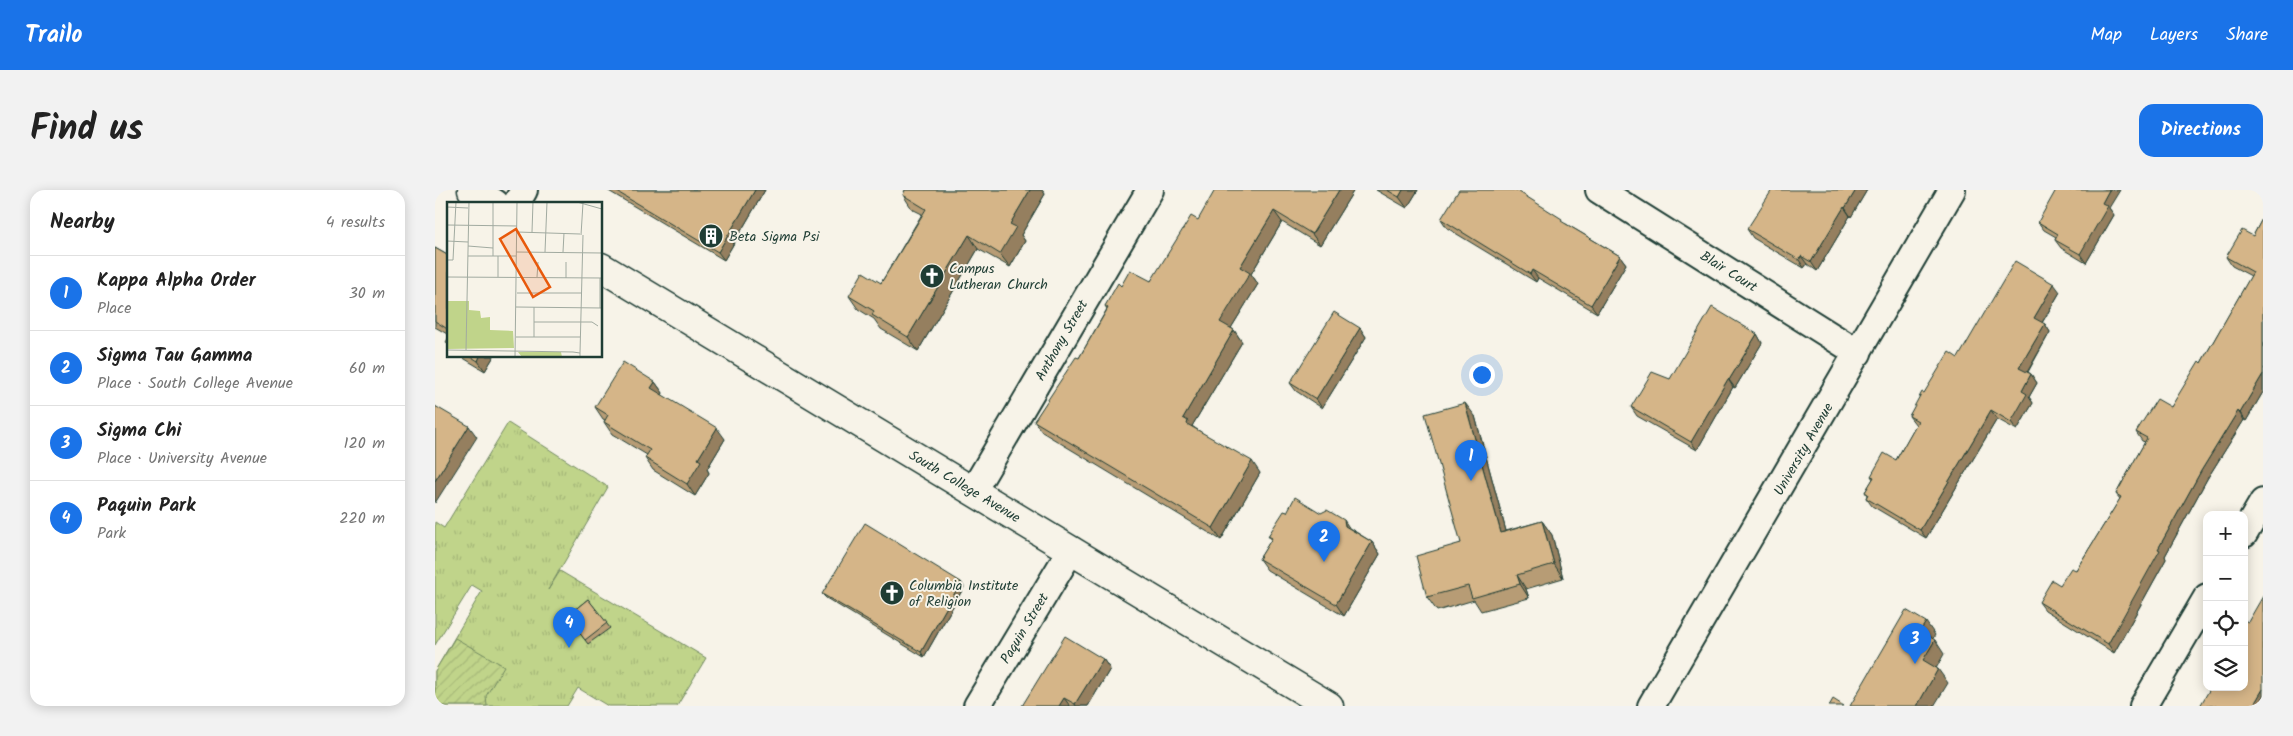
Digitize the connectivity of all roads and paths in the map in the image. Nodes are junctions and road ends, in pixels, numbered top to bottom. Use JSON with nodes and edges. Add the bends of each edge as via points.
{"nodes":[{"id":1,"x":472,"y":190,"type":"edge"},
{"id":2,"x":524,"y":190,"type":"edge"},
{"id":3,"x":1150,"y":190,"type":"edge"},
{"id":4,"x":1599,"y":190,"type":"edge"},
{"id":5,"x":1952,"y":190,"type":"edge"},
{"id":6,"x":492,"y":202,"type":"edge"},
{"id":7,"x":517,"y":202,"type":"edge"},
{"id":8,"x":603,"y":268,"type":"edge"},
{"id":9,"x":1858,"y":353,"type":"junction"},
{"id":10,"x":973,"y":491,"type":"junction"},
{"id":11,"x":2263,"y":502,"type":"edge"},
{"id":12,"x":2248,"y":527,"type":"edge"},
{"id":13,"x":1071,"y":550,"type":"junction"},
{"id":14,"x":2205,"y":601,"type":"edge"},
{"id":15,"x":977,"y":706,"type":"edge"},
{"id":16,"x":1329,"y":706,"type":"edge"},
{"id":17,"x":1651,"y":706,"type":"edge"},
{"id":18,"x":2143,"y":706,"type":"edge"}],
"edges":[{"from":1,"to":6,"type":"main road"},
{"from":2,"to":7,"type":"street"},
{"from":3,"to":10,"type":"street","name":"Anthony Street"},
{"from":4,"to":9,"type":"street","name":"Blair Court"},
{"from":5,"to":9,"type":"street","name":"University Avenue"},
{"from":8,"to":10,"type":"main road","name":"South College Avenue"},
{"from":9,"to":17,"type":"street","name":"University Avenue"},
{"from":10,"to":13,"type":"main road","name":"South College Avenue"},
{"from":11,"to":12,"type":"street"},
{"from":13,"to":15,"type":"street","name":"Paquin Street"},
{"from":13,"to":16,"type":"main road","name":"South College Avenue"},
{"from":14,"to":18,"type":"street"}]}
